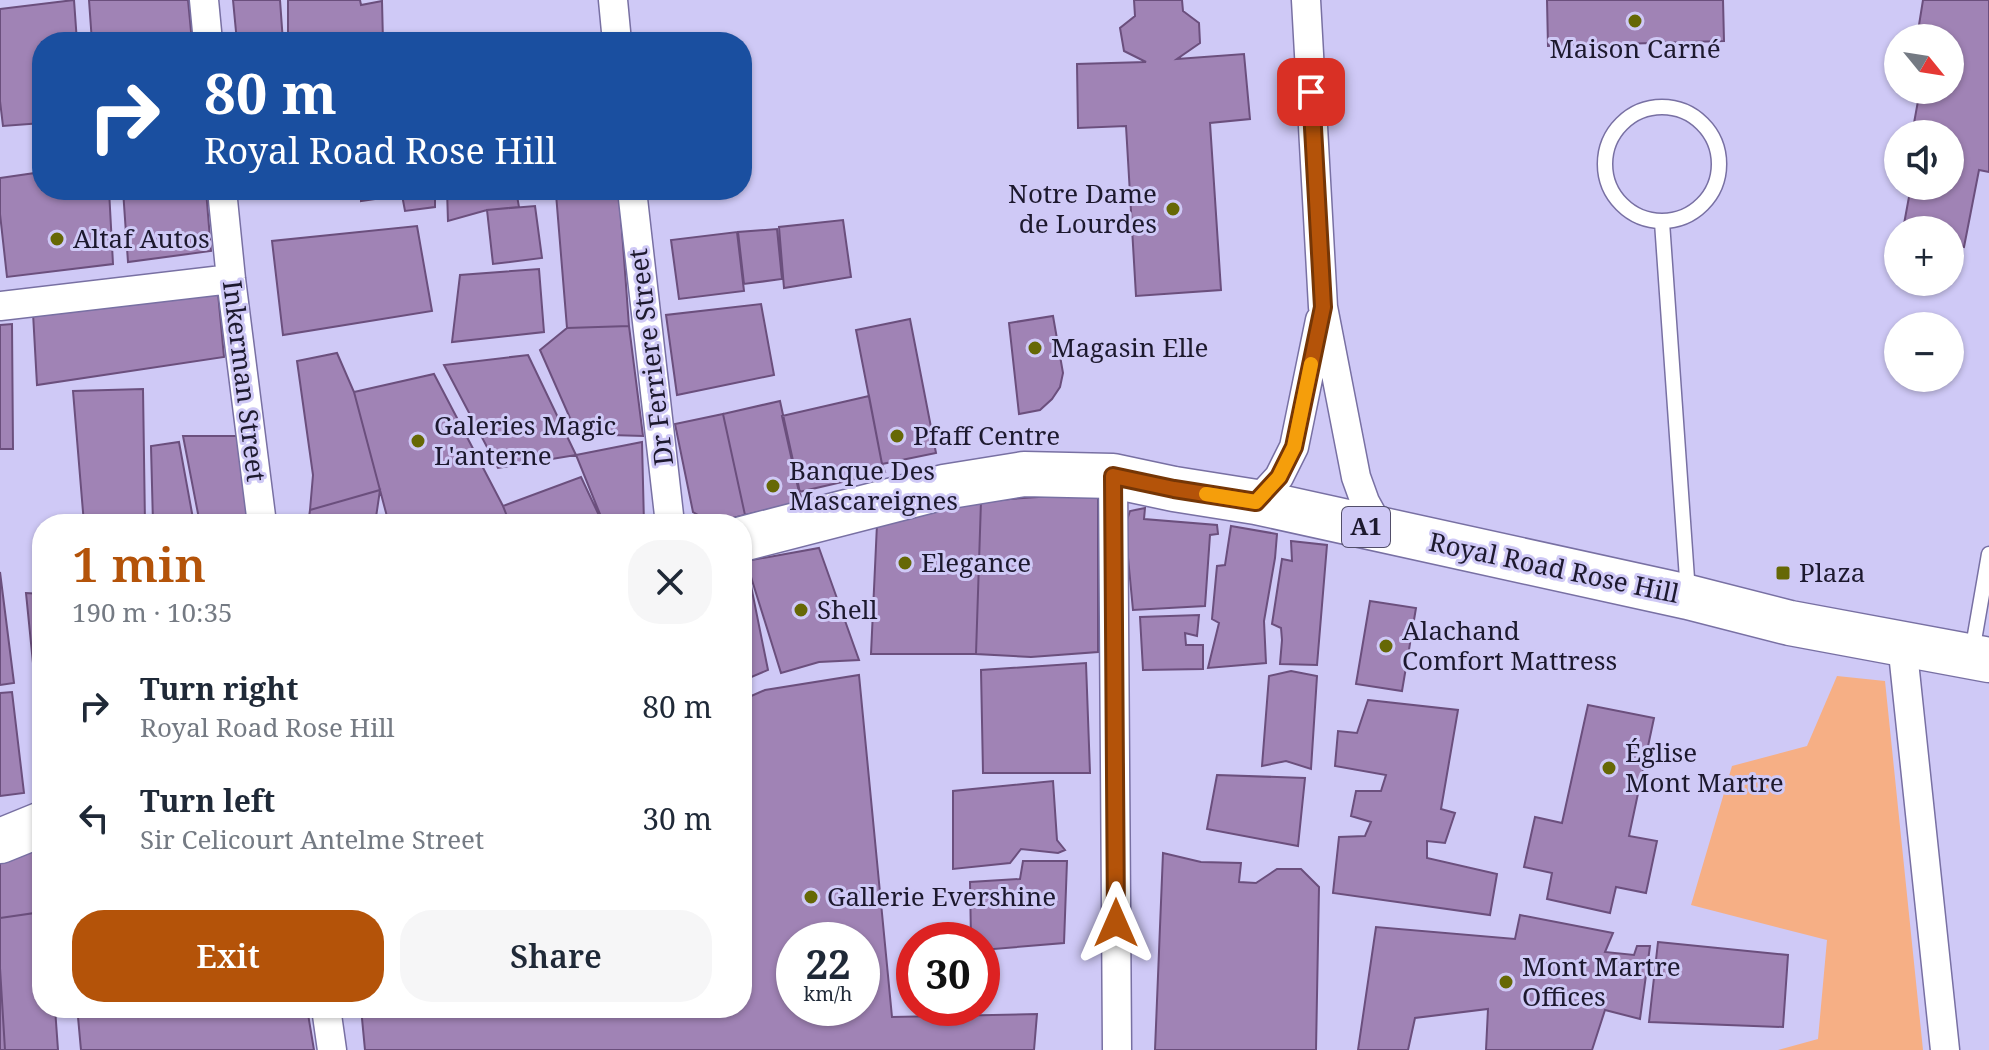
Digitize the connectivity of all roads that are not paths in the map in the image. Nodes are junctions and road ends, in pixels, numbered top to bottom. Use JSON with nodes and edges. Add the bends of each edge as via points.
{"nodes":[{"id":1,"x":204,"y":0,"type":"edge"},
{"id":2,"x":613,"y":0,"type":"edge"},
{"id":3,"x":1306,"y":0,"type":"edge"},
{"id":4,"x":207,"y":32,"type":"edge"},
{"id":5,"x":616,"y":32,"type":"edge"},
{"id":6,"x":223,"y":200,"type":"edge"},
{"id":7,"x":633,"y":200,"type":"edge"},
{"id":8,"x":1662,"y":222,"type":"junction"},
{"id":9,"x":231,"y":279,"type":"junction"},
{"id":10,"x":0,"y":306,"type":"edge"},
{"id":11,"x":1323,"y":307,"type":"junction"},
{"id":12,"x":1113,"y":476,"type":"junction"},
{"id":13,"x":1256,"y":502,"type":"junction"},
{"id":14,"x":261,"y":514,"type":"edge"},
{"id":15,"x":669,"y":514,"type":"edge"},
{"id":16,"x":1381,"y":531,"type":"junction"},
{"id":17,"x":752,"y":536,"type":"edge"},
{"id":18,"x":1989,"y":554,"type":"edge"},
{"id":19,"x":1688,"y":597,"type":"junction"},
{"id":20,"x":1902,"y":643,"type":"junction"},
{"id":21,"x":1980,"y":658,"type":"edge"},
{"id":22,"x":32,"y":828,"type":"edge"},
{"id":23,"x":0,"y":841,"type":"edge"},
{"id":24,"x":327,"y":1018,"type":"edge"},
{"id":25,"x":332,"y":1050,"type":"edge"},
{"id":26,"x":1117,"y":1050,"type":"edge"},
{"id":27,"x":1945,"y":1050,"type":"edge"}],
"edges":[{"from":1,"to":4,"type":"street"},
{"from":2,"to":5,"type":"street"},
{"from":3,"to":11,"type":"street"},
{"from":6,"to":9,"type":"street","name":"Inkerman Street"},
{"from":7,"to":15,"type":"street","name":"Dr Ferriere Street"},
{"from":8,"to":8,"type":"lane","via":[[1625,209],[1605,175],[1611,136],[1624,120],[1661,106],[1698,119],[1719,154],[1712,193],[1682,218]]},
{"from":8,"to":19,"type":"lane"},
{"from":9,"to":10,"type":"street"},
{"from":9,"to":14,"type":"street","name":"Inkerman Street"},
{"from":11,"to":13,"type":"street","via":[[1294,447],[1279,477]]},
{"from":11,"to":16,"type":"street","via":[[1356,477]]},
{"from":12,"to":13,"type":"main road","name":"Royal Road Rose Hill","number":"A1"},
{"from":12,"to":17,"type":"main road","name":"Royal Road Rose Hill","number":"A1","via":[[1024,474],[944,487]]},
{"from":12,"to":26,"type":"street"},
{"from":13,"to":16,"type":"main road","name":"Royal Road Rose Hill","number":"A1"},
{"from":16,"to":19,"type":"main road","name":"Royal Road Rose Hill","number":"A1"},
{"from":18,"to":21,"type":"lane"},
{"from":19,"to":20,"type":"main road","name":"Royal Road Rose Hill","number":"A1"},
{"from":20,"to":21,"type":"main road","name":"Royal Road Rose Hill","number":"A1"},
{"from":20,"to":27,"type":"street"},
{"from":22,"to":23,"type":"main road"},
{"from":24,"to":25,"type":"street"}]}
